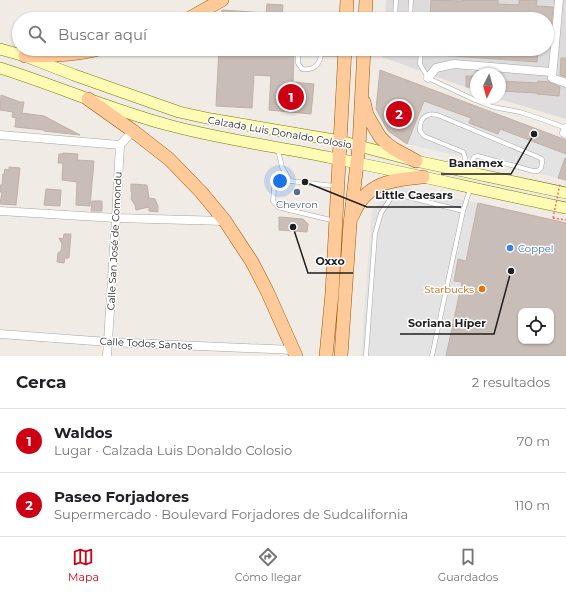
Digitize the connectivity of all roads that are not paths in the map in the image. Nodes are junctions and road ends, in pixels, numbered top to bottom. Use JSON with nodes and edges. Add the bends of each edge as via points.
{"nodes":[{"id":1,"x":222,"y":0,"type":"edge"},
{"id":2,"x":348,"y":0,"type":"edge"},
{"id":3,"x":366,"y":0,"type":"edge"},
{"id":4,"x":396,"y":0,"type":"edge"},
{"id":5,"x":411,"y":0,"type":"edge"},
{"id":6,"x":559,"y":0,"type":"edge"},
{"id":7,"x":201,"y":12,"type":"edge"},
{"id":8,"x":347,"y":12,"type":"edge"},
{"id":9,"x":365,"y":12,"type":"edge"},
{"id":10,"x":395,"y":12,"type":"edge"},
{"id":11,"x":410,"y":12,"type":"edge"},
{"id":12,"x":0,"y":49,"type":"edge"},
{"id":13,"x":554,"y":51,"type":"edge"},
{"id":14,"x":12,"y":52,"type":"edge"},
{"id":15,"x":25,"y":56,"type":"joint"},
{"id":16,"x":42,"y":56,"type":"edge"},
{"id":17,"x":298,"y":56,"type":"edge"},
{"id":18,"x":321,"y":56,"type":"edge"},
{"id":19,"x":345,"y":56,"type":"edge"},
{"id":20,"x":364,"y":56,"type":"edge"},
{"id":21,"x":421,"y":56,"type":"edge"},
{"id":22,"x":554,"y":56,"type":"edge"},
{"id":23,"x":0,"y":68,"type":"edge"},
{"id":24,"x":552,"y":72,"type":"junction"},
{"id":25,"x":428,"y":78,"type":"junction"},
{"id":26,"x":566,"y":83,"type":"edge"},
{"id":27,"x":361,"y":93,"type":"junction"},
{"id":28,"x":88,"y":99,"type":"junction"},
{"id":29,"x":565,"y":130,"type":"edge"},
{"id":30,"x":133,"y":131,"type":"junction"},
{"id":31,"x":0,"y":135,"type":"edge"},
{"id":32,"x":340,"y":141,"type":"junction"},
{"id":33,"x":120,"y":145,"type":"junction"},
{"id":34,"x":358,"y":146,"type":"junction"},
{"id":35,"x":278,"y":147,"type":"junction"},
{"id":36,"x":339,"y":159,"type":"junction"},
{"id":37,"x":416,"y":161,"type":"junction"},
{"id":38,"x":356,"y":163,"type":"junction"},
{"id":39,"x":461,"y":171,"type":"junction"},
{"id":40,"x":473,"y":174,"type":"junction"},
{"id":41,"x":423,"y":177,"type":"junction"},
{"id":42,"x":490,"y":178,"type":"junction"},
{"id":43,"x":290,"y":180,"type":"junction"},
{"id":44,"x":338,"y":186,"type":"junction"},
{"id":45,"x":470,"y":188,"type":"junction"},
{"id":46,"x":563,"y":189,"type":"edge"},
{"id":47,"x":566,"y":208,"type":"edge"},
{"id":48,"x":0,"y":211,"type":"edge"},
{"id":49,"x":463,"y":211,"type":"junction"},
{"id":50,"x":116,"y":218,"type":"junction"},
{"id":51,"x":225,"y":221,"type":"junction"},
{"id":52,"x":336,"y":222,"type":"junction"},
{"id":53,"x":350,"y":224,"type":"junction"},
{"id":54,"x":332,"y":293,"type":"junction"},
{"id":55,"x":345,"y":317,"type":"junction"},
{"id":56,"x":0,"y":334,"type":"edge"},
{"id":57,"x":108,"y":342,"type":"junction"},
{"id":58,"x":294,"y":353,"type":"edge"},
{"id":59,"x":107,"y":356,"type":"edge"},
{"id":60,"x":326,"y":356,"type":"edge"},
{"id":61,"x":342,"y":356,"type":"edge"},
{"id":62,"x":366,"y":356,"type":"edge"},
{"id":63,"x":432,"y":356,"type":"edge"}],
"edges":[{"from":1,"to":7,"type":"main road"},
{"from":2,"to":8,"type":"main road"},
{"from":3,"to":9,"type":"main road"},
{"from":4,"to":10,"type":"lane"},
{"from":5,"to":11,"type":"lane"},
{"from":6,"to":13,"type":"street"},
{"from":12,"to":14,"type":"main road","name":"Calzada Luis Donaldo Colosio"},
{"from":15,"to":16,"type":"main road"},
{"from":15,"to":32,"type":"main road","name":"Calzada Luis Donaldo Colosio","via":[[179,112]]},
{"from":17,"to":18,"type":"lane","via":[[298,63],[302,69],[308,70],[314,68]]},
{"from":19,"to":32,"type":"main road"},
{"from":20,"to":27,"type":"main road"},
{"from":21,"to":25,"type":"lane","via":[[420,64]]},
{"from":22,"to":24,"type":"street"},
{"from":23,"to":28,"type":"main road","name":"Calzada Luis Donaldo Colosio"},
{"from":24,"to":25,"type":"street","via":[[454,64],[436,68]]},
{"from":24,"to":26,"type":"street","via":[[552,78]]},
{"from":25,"to":29,"type":"lane","via":[[493,107],[520,112]]},
{"from":27,"to":34,"type":"main road"},
{"from":27,"to":37,"type":"main road","via":[[367,115],[380,137],[394,149]]},
{"from":28,"to":30,"type":"main road"},
{"from":28,"to":35,"type":"main road","name":"Calzada Luis Donaldo Colosio","via":[[172,126]]},
{"from":30,"to":33,"type":"street"},
{"from":30,"to":51,"type":"main road","via":[[169,159]]},
{"from":31,"to":33,"type":"street"},
{"from":32,"to":34,"type":"main road","name":"Calzada Luis Donaldo Colosio"},
{"from":32,"to":36,"type":"main road"},
{"from":33,"to":50,"type":"street","name":"Calle San José de Comondu"},
{"from":34,"to":37,"type":"main road","name":"Calzada Luis Donaldo Colosio"},
{"from":34,"to":38,"type":"main road"},
{"from":35,"to":36,"type":"main road","name":"Calzada Luis Donaldo Colosio"},
{"from":35,"to":43,"type":"lane","via":[[282,168]]},
{"from":36,"to":38,"type":"main road","name":"Calzada Luis Donaldo Colosio"},
{"from":36,"to":44,"type":"main road"},
{"from":37,"to":39,"type":"main road","name":"Calzada Luis Donaldo Colosio"},
{"from":38,"to":41,"type":"main road","name":"Calzada Luis Donaldo Colosio"},
{"from":38,"to":53,"type":"main road"},
{"from":39,"to":40,"type":"main road","name":"Calzada Luis Donaldo Colosio"},
{"from":39,"to":40,"type":"lane","via":[[465,161],[462,152],[424,136],[420,131],[419,126],[425,116],[434,114],[542,159],[541,168],[533,171],[478,156],[472,161]]},
{"from":40,"to":42,"type":"main road","name":"Calzada Luis Donaldo Colosio"},
{"from":41,"to":45,"type":"main road","name":"Calzada Luis Donaldo Colosio"},
{"from":41,"to":53,"type":"main road","via":[[381,184],[368,192],[357,206]]},
{"from":42,"to":45,"type":"main road","via":[[475,180]]},
{"from":42,"to":46,"type":"main road","name":"Calzada Luis Donaldo Colosio"},
{"from":43,"to":44,"type":"lane"},
{"from":43,"to":52,"type":"lane","via":[[280,182],[274,188],[273,201],[278,207]]},
{"from":44,"to":52,"type":"main road"},
{"from":45,"to":47,"type":"main road","name":"Calzada Luis Donaldo Colosio"},
{"from":45,"to":49,"type":"lane"},
{"from":48,"to":50,"type":"street"},
{"from":49,"to":62,"type":"lane","via":[[400,195],[391,198],[381,213],[375,234]]},
{"from":49,"to":63,"type":"lane"},
{"from":50,"to":51,"type":"street"},
{"from":50,"to":57,"type":"street","name":"Calle San José de Comondu"},
{"from":51,"to":58,"type":"main road","via":[[252,262]]},
{"from":52,"to":54,"type":"main road"},
{"from":53,"to":55,"type":"main road"},
{"from":54,"to":55,"type":"main road","via":[[334,319],[338,321]]},
{"from":54,"to":60,"type":"main road"},
{"from":55,"to":61,"type":"main road"},
{"from":56,"to":57,"type":"street","name":"Calle Todos Santos"},
{"from":57,"to":58,"type":"street","name":"Calle Todos Santos"},
{"from":57,"to":59,"type":"street","name":"Calle San José de Comondu"}]}
